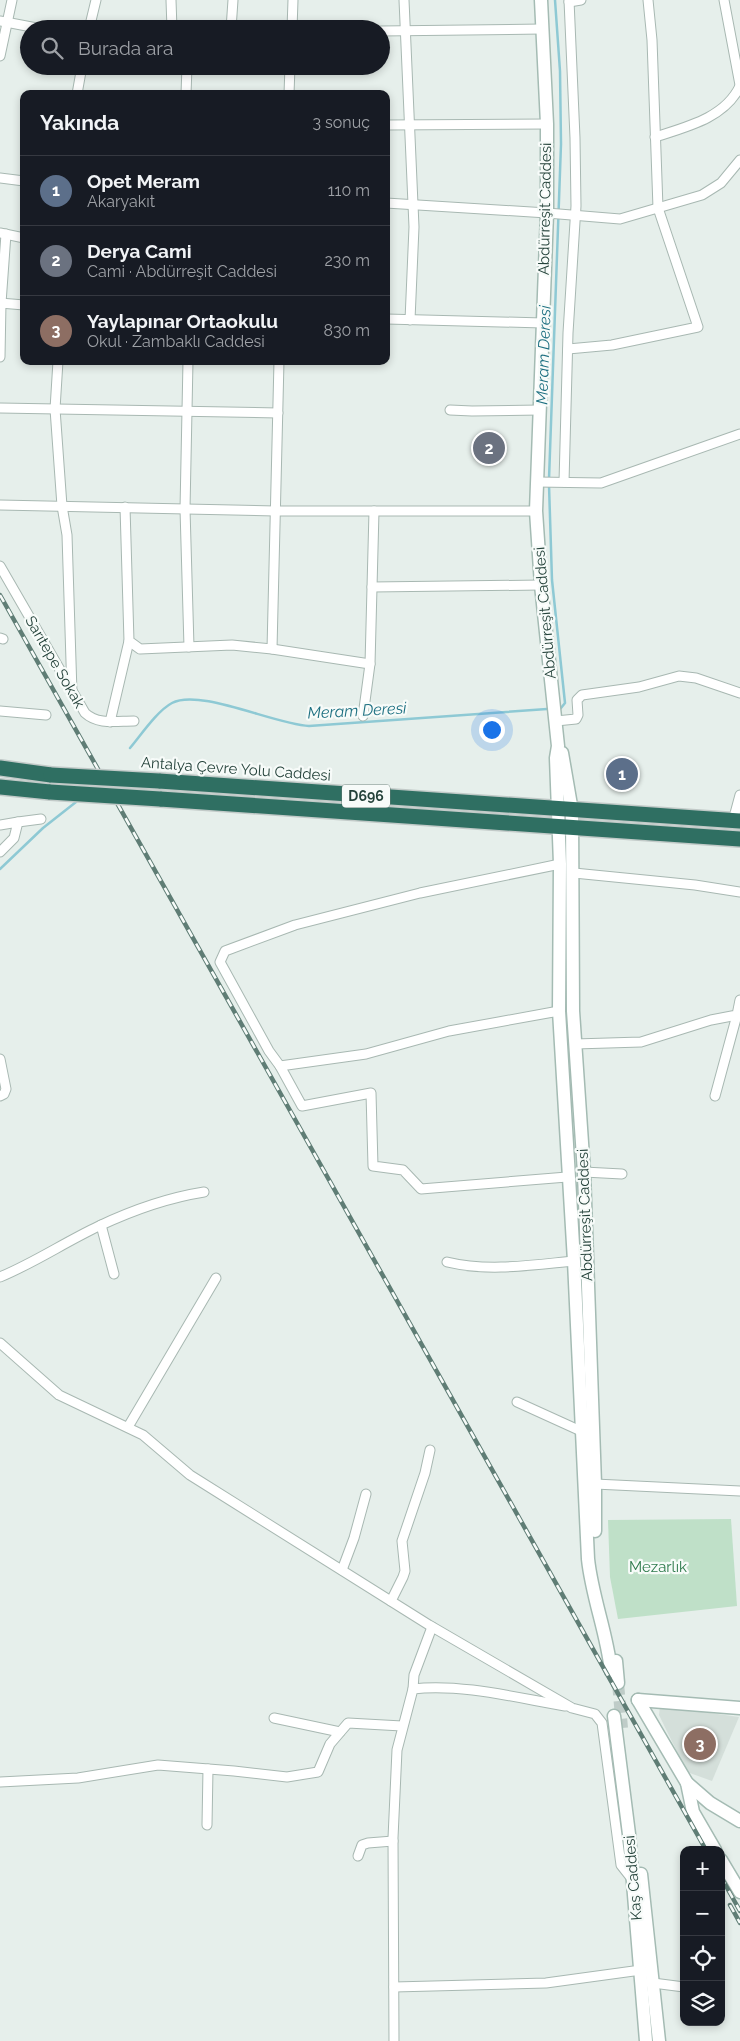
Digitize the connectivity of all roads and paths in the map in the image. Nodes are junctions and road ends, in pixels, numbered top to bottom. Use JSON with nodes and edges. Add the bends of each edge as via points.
{"nodes":[{"id":1,"x":12,"y":0,"type":"edge"},
{"id":2,"x":96,"y":0,"type":"edge"},
{"id":3,"x":171,"y":0,"type":"edge"},
{"id":4,"x":233,"y":0,"type":"edge"},
{"id":5,"x":293,"y":0,"type":"edge"},
{"id":6,"x":404,"y":0,"type":"edge"},
{"id":7,"x":541,"y":0,"type":"edge"},
{"id":8,"x":581,"y":0,"type":"edge"},
{"id":9,"x":648,"y":0,"type":"edge"},
{"id":10,"x":724,"y":0,"type":"edge"},
{"id":11,"x":569,"y":1,"type":"edge"},
{"id":12,"x":92,"y":20,"type":"edge"},
{"id":13,"x":172,"y":20,"type":"edge"},
{"id":14,"x":232,"y":20,"type":"edge"},
{"id":15,"x":292,"y":20,"type":"edge"},
{"id":16,"x":4,"y":22,"type":"edge"},
{"id":17,"x":20,"y":25,"type":"edge"},
{"id":18,"x":542,"y":29,"type":"junction"},
{"id":19,"x":406,"y":30,"type":"junction"},
{"id":20,"x":390,"y":31,"type":"edge"},
{"id":21,"x":737,"y":48,"type":"edge"},
{"id":22,"x":0,"y":56,"type":"edge"},
{"id":23,"x":80,"y":75,"type":"edge"},
{"id":24,"x":187,"y":75,"type":"edge"},
{"id":25,"x":290,"y":75,"type":"edge"},
{"id":26,"x":740,"y":86,"type":"edge"},
{"id":27,"x":78,"y":90,"type":"edge"},
{"id":28,"x":186,"y":90,"type":"edge"},
{"id":29,"x":289,"y":90,"type":"edge"},
{"id":30,"x":547,"y":124,"type":"junction"},
{"id":31,"x":390,"y":125,"type":"edge"},
{"id":32,"x":410,"y":126,"type":"junction"},
{"id":33,"x":655,"y":137,"type":"junction"},
{"id":34,"x":740,"y":160,"type":"edge"},
{"id":35,"x":0,"y":178,"type":"edge"},
{"id":36,"x":20,"y":180,"type":"edge"},
{"id":37,"x":390,"y":203,"type":"edge"},
{"id":38,"x":413,"y":206,"type":"junction"},
{"id":39,"x":658,"y":208,"type":"junction"},
{"id":40,"x":550,"y":213,"type":"junction"},
{"id":41,"x":570,"y":215,"type":"junction"},
{"id":42,"x":3,"y":234,"type":"edge"},
{"id":43,"x":20,"y":237,"type":"edge"},
{"id":44,"x":1,"y":303,"type":"edge"},
{"id":45,"x":20,"y":305,"type":"edge"},
{"id":46,"x":390,"y":319,"type":"edge"},
{"id":47,"x":410,"y":320,"type":"junction"},
{"id":48,"x":542,"y":323,"type":"junction"},
{"id":49,"x":568,"y":349,"type":"junction"},
{"id":50,"x":0,"y":357,"type":"edge"},
{"id":51,"x":58,"y":365,"type":"edge"},
{"id":52,"x":188,"y":365,"type":"edge"},
{"id":53,"x":279,"y":365,"type":"edge"},
{"id":54,"x":0,"y":408,"type":"edge"},
{"id":55,"x":55,"y":409,"type":"junction"},
{"id":56,"x":450,"y":410,"type":"dead end"},
{"id":57,"x":540,"y":410,"type":"junction"},
{"id":58,"x":187,"y":411,"type":"junction"},
{"id":59,"x":278,"y":413,"type":"junction"},
{"id":60,"x":740,"y":434,"type":"edge"},
{"id":61,"x":540,"y":482,"type":"junction"},
{"id":62,"x":560,"y":482,"type":"junction"},
{"id":63,"x":0,"y":505,"type":"edge"},
{"id":64,"x":62,"y":506,"type":"junction"},
{"id":65,"x":125,"y":508,"type":"junction"},
{"id":66,"x":186,"y":509,"type":"junction"},
{"id":67,"x":275,"y":511,"type":"junction"},
{"id":68,"x":374,"y":511,"type":"junction"},
{"id":69,"x":536,"y":511,"type":"junction"},
{"id":70,"x":0,"y":566,"type":"edge"},
{"id":71,"x":541,"y":584,"type":"junction"},
{"id":72,"x":372,"y":587,"type":"junction"},
{"id":73,"x":129,"y":641,"type":"junction"},
{"id":74,"x":188,"y":647,"type":"junction"},
{"id":75,"x":272,"y":649,"type":"junction"},
{"id":76,"x":370,"y":664,"type":"junction"},
{"id":77,"x":72,"y":693,"type":"junction"},
{"id":78,"x":740,"y":693,"type":"edge"},
{"id":79,"x":0,"y":711,"type":"edge"},
{"id":80,"x":46,"y":716,"type":"dead end"},
{"id":81,"x":363,"y":716,"type":"dead end"},
{"id":82,"x":134,"y":721,"type":"dead end"},
{"id":83,"x":556,"y":721,"type":"junction"},
{"id":84,"x":110,"y":722,"type":"junction"},
{"id":85,"x":0,"y":768,"type":"edge"},
{"id":86,"x":0,"y":787,"type":"edge"},
{"id":87,"x":740,"y":795,"type":"edge"},
{"id":88,"x":565,"y":810,"type":"junction"},
{"id":89,"x":42,"y":820,"type":"dead end"},
{"id":90,"x":736,"y":821,"type":"edge"},
{"id":91,"x":18,"y":822,"type":"junction"},
{"id":92,"x":0,"y":825,"type":"edge"},
{"id":93,"x":566,"y":826,"type":"junction"},
{"id":94,"x":740,"y":839,"type":"edge"},
{"id":95,"x":0,"y":852,"type":"edge"},
{"id":96,"x":560,"y":864,"type":"junction"},
{"id":97,"x":574,"y":874,"type":"junction"},
{"id":98,"x":740,"y":892,"type":"edge"},
{"id":99,"x":740,"y":1000,"type":"edge"},
{"id":100,"x":559,"y":1011,"type":"junction"},
{"id":101,"x":738,"y":1015,"type":"edge"},
{"id":102,"x":575,"y":1044,"type":"junction"},
{"id":103,"x":0,"y":1059,"type":"edge"},
{"id":104,"x":280,"y":1066,"type":"junction"},
{"id":105,"x":0,"y":1096,"type":"edge"},
{"id":106,"x":715,"y":1096,"type":"dead end"},
{"id":107,"x":584,"y":1172,"type":"junction"},
{"id":108,"x":622,"y":1174,"type":"dead end"},
{"id":109,"x":568,"y":1177,"type":"junction"},
{"id":110,"x":204,"y":1192,"type":"dead end"},
{"id":111,"x":101,"y":1225,"type":"junction"},
{"id":112,"x":447,"y":1262,"type":"dead end"},
{"id":113,"x":574,"y":1262,"type":"junction"},
{"id":114,"x":114,"y":1274,"type":"dead end"},
{"id":115,"x":0,"y":1276,"type":"edge"},
{"id":116,"x":216,"y":1278,"type":"dead end"},
{"id":117,"x":0,"y":1343,"type":"edge"},
{"id":118,"x":517,"y":1402,"type":"dead end"},
{"id":119,"x":128,"y":1428,"type":"junction"},
{"id":120,"x":583,"y":1432,"type":"junction"},
{"id":121,"x":430,"y":1450,"type":"dead end"},
{"id":122,"x":595,"y":1484,"type":"junction"},
{"id":123,"x":740,"y":1491,"type":"edge"},
{"id":124,"x":366,"y":1494,"type":"dead end"},
{"id":125,"x":342,"y":1570,"type":"junction"},
{"id":126,"x":390,"y":1601,"type":"junction"},
{"id":127,"x":432,"y":1627,"type":"junction"},
{"id":128,"x":610,"y":1671,"type":"tunnel mouth"},
{"id":129,"x":618,"y":1683,"type":"tunnel mouth"},
{"id":130,"x":413,"y":1689,"type":"junction"},
{"id":131,"x":572,"y":1708,"type":"junction"},
{"id":132,"x":740,"y":1708,"type":"edge"},
{"id":133,"x":614,"y":1716,"type":"tunnel mouth"},
{"id":134,"x":274,"y":1718,"type":"dead end"},
{"id":135,"x":402,"y":1726,"type":"junction"},
{"id":136,"x":622,"y":1728,"type":"tunnel mouth"},
{"id":137,"x":340,"y":1732,"type":"junction"},
{"id":138,"x":208,"y":1769,"type":"junction"},
{"id":139,"x":0,"y":1782,"type":"edge"},
{"id":140,"x":687,"y":1783,"type":"junction"},
{"id":141,"x":740,"y":1821,"type":"edge"},
{"id":142,"x":207,"y":1826,"type":"dead end"},
{"id":143,"x":393,"y":1841,"type":"junction"},
{"id":144,"x":713,"y":1846,"type":"edge"},
{"id":145,"x":358,"y":1856,"type":"dead end"},
{"id":146,"x":725,"y":1867,"type":"edge"},
{"id":147,"x":633,"y":1879,"type":"junction"},
{"id":148,"x":740,"y":1892,"type":"edge"},
{"id":149,"x":641,"y":1970,"type":"junction"},
{"id":150,"x":653,"y":1983,"type":"junction"},
{"id":151,"x":680,"y":1986,"type":"edge"},
{"id":152,"x":394,"y":1987,"type":"junction"},
{"id":153,"x":394,"y":2041,"type":"edge"},
{"id":154,"x":646,"y":2041,"type":"edge"},
{"id":155,"x":659,"y":2041,"type":"edge"}],
"edges":[{"from":1,"to":16,"type":"street"},
{"from":2,"to":12,"type":"street"},
{"from":3,"to":13,"type":"street"},
{"from":4,"to":14,"type":"street"},
{"from":5,"to":15,"type":"street"},
{"from":6,"to":19,"type":"street"},
{"from":7,"to":18,"type":"main road","name":"Abdürreşit Caddesi"},
{"from":8,"to":11,"type":"street"},
{"from":9,"to":33,"type":"street"},
{"from":10,"to":21,"type":"street"},
{"from":11,"to":41,"type":"street","via":[[575,138]]},
{"from":16,"to":17,"type":"street"},
{"from":16,"to":22,"type":"street"},
{"from":18,"to":19,"type":"street"},
{"from":18,"to":30,"type":"main road","name":"Abdürreşit Caddesi"},
{"from":19,"to":20,"type":"street"},
{"from":19,"to":32,"type":"street"},
{"from":21,"to":26,"type":"street"},
{"from":23,"to":27,"type":"street"},
{"from":24,"to":28,"type":"street"},
{"from":25,"to":29,"type":"street"},
{"from":26,"to":33,"type":"street","via":[[734,99],[701,122]]},
{"from":30,"to":32,"type":"street"},
{"from":30,"to":40,"type":"main road","name":"Abdürreşit Caddesi"},
{"from":31,"to":32,"type":"street"},
{"from":32,"to":38,"type":"street"},
{"from":33,"to":39,"type":"street"},
{"from":34,"to":39,"type":"street","via":[[721,183],[702,195]]},
{"from":35,"to":36,"type":"street"},
{"from":37,"to":38,"type":"street"},
{"from":38,"to":40,"type":"street"},
{"from":38,"to":47,"type":"street"},
{"from":39,"to":41,"type":"street","via":[[620,219]]},
{"from":39,"to":49,"type":"street","via":[[698,327],[612,345]]},
{"from":40,"to":41,"type":"street"},
{"from":40,"to":48,"type":"main road","name":"Abdürreşit Caddesi"},
{"from":41,"to":49,"type":"street"},
{"from":42,"to":43,"type":"street"},
{"from":42,"to":44,"type":"street"},
{"from":44,"to":45,"type":"street"},
{"from":44,"to":50,"type":"street"},
{"from":46,"to":47,"type":"street"},
{"from":47,"to":48,"type":"street"},
{"from":48,"to":57,"type":"main road","name":"Abdürreşit Caddesi"},
{"from":49,"to":62,"type":"street"},
{"from":51,"to":55,"type":"street"},
{"from":52,"to":58,"type":"street"},
{"from":53,"to":59,"type":"street"},
{"from":54,"to":55,"type":"street"},
{"from":55,"to":58,"type":"street"},
{"from":55,"to":64,"type":"street"},
{"from":56,"to":57,"type":"street"},
{"from":57,"to":61,"type":"main road","name":"Abdürreşit Caddesi"},
{"from":58,"to":59,"type":"street"},
{"from":58,"to":66,"type":"street"},
{"from":59,"to":67,"type":"street"},
{"from":60,"to":62,"type":"street","via":[[602,483]]},
{"from":61,"to":62,"type":"street"},
{"from":61,"to":69,"type":"main road","name":"Abdürreşit Caddesi"},
{"from":63,"to":64,"type":"street"},
{"from":64,"to":65,"type":"street"},
{"from":64,"to":77,"type":"street","via":[[67,535]]},
{"from":65,"to":66,"type":"street"},
{"from":65,"to":73,"type":"street"},
{"from":66,"to":67,"type":"street"},
{"from":66,"to":74,"type":"street"},
{"from":67,"to":68,"type":"street"},
{"from":67,"to":75,"type":"street"},
{"from":68,"to":69,"type":"street"},
{"from":68,"to":72,"type":"street"},
{"from":69,"to":71,"type":"main road","name":"Abdürreşit Caddesi"},
{"from":70,"to":77,"type":"street","name":"Sarıtepe Sokak"},
{"from":71,"to":72,"type":"street"},
{"from":71,"to":83,"type":"main road","name":"Abdürreşit Caddesi"},
{"from":72,"to":76,"type":"street"},
{"from":73,"to":74,"type":"street","via":[[140,649]]},
{"from":73,"to":84,"type":"street"},
{"from":74,"to":75,"type":"street","via":[[232,645]]},
{"from":75,"to":76,"type":"street"},
{"from":76,"to":81,"type":"street"},
{"from":77,"to":84,"type":"street","name":"Sarıtepe Sokak","via":[[92,720]]},
{"from":78,"to":83,"type":"street","via":[[696,678],[679,676],[639,687],[582,695],[577,700],[576,719]]},
{"from":79,"to":80,"type":"street"},
{"from":82,"to":84,"type":"street","name":"Sarıtepe Sokak"},
{"from":83,"to":88,"type":"main road","name":"Abdürreşit Caddesi","via":[[558,746],[564,758]]},
{"from":85,"to":88,"type":"highway","name":"Antalya Çevre Yolu Caddesi","number":"D696","bridge":true,"via":[[51,775]]},
{"from":86,"to":93,"type":"highway","number":"D696","bridge":true},
{"from":87,"to":90,"type":"street"},
{"from":88,"to":90,"type":"highway","name":"Antalya Çevre Yolu Caddesi","number":"D696"},
{"from":88,"to":93,"type":"main road","name":"Abdürreşit Caddesi"},
{"from":89,"to":91,"type":"street"},
{"from":91,"to":92,"type":"street"},
{"from":91,"to":95,"type":"street","via":[[14,838]]},
{"from":93,"to":94,"type":"highway","number":"D696"},
{"from":93,"to":96,"type":"main road","name":"Abdürreşit Caddesi"},
{"from":93,"to":97,"type":"main road","name":"Abdürreşit Caddesi"},
{"from":96,"to":100,"type":"main road","name":"Abdürreşit Caddesi"},
{"from":96,"to":104,"type":"street","via":[[295,925],[225,951],[220,962]]},
{"from":97,"to":98,"type":"street"},
{"from":97,"to":102,"type":"main road","name":"Abdürreşit Caddesi"},
{"from":99,"to":101,"type":"street"},
{"from":100,"to":104,"type":"street","via":[[449,1031],[366,1054]]},
{"from":100,"to":109,"type":"main road","name":"Abdürreşit Caddesi"},
{"from":101,"to":102,"type":"street","via":[[640,1042]]},
{"from":101,"to":106,"type":"street"},
{"from":102,"to":107,"type":"main road","name":"Abdürreşit Caddesi"},
{"from":103,"to":105,"type":"street","via":[[6,1089]]},
{"from":104,"to":109,"type":"street","via":[[302,1106],[371,1093],[373,1166],[403,1170],[421,1190]]},
{"from":107,"to":108,"type":"street"},
{"from":107,"to":122,"type":"main road","name":"Abdürreşit Caddesi"},
{"from":109,"to":113,"type":"main road","name":"Abdürreşit Caddesi"},
{"from":110,"to":111,"type":"street","via":[[166,1199]]},
{"from":111,"to":114,"type":"street"},
{"from":111,"to":115,"type":"street"},
{"from":112,"to":113,"type":"street","via":[[493,1268]]},
{"from":113,"to":120,"type":"main road","name":"Abdürreşit Caddesi"},
{"from":116,"to":119,"type":"street"},
{"from":117,"to":119,"type":"street","via":[[59,1395]]},
{"from":118,"to":120,"type":"street"},
{"from":119,"to":125,"type":"street","via":[[143,1435],[190,1475]]},
{"from":120,"to":128,"type":"main road","name":"Abdürreşit Caddesi","via":[[589,1570],[608,1646]]},
{"from":121,"to":126,"type":"street","via":[[402,1541],[405,1571]]},
{"from":122,"to":123,"type":"street"},
{"from":122,"to":129,"type":"main road","name":"Abdürreşit Caddesi","via":[[596,1571],[615,1652]]},
{"from":124,"to":125,"type":"street"},
{"from":125,"to":126,"type":"street"},
{"from":126,"to":127,"type":"street"},
{"from":127,"to":130,"type":"street","via":[[414,1676]]},
{"from":127,"to":131,"type":"street"},
{"from":130,"to":131,"type":"street","via":[[432,1686]]},
{"from":130,"to":135,"type":"street"},
{"from":131,"to":147,"type":"street","via":[[596,1714],[602,1723],[621,1865]]},
{"from":132,"to":140,"type":"main road","via":[[638,1700]]},
{"from":133,"to":147,"type":"main road","name":"Kaş Caddesi"},
{"from":134,"to":137,"type":"street"},
{"from":135,"to":137,"type":"street","via":[[348,1723]]},
{"from":135,"to":143,"type":"street","via":[[396,1750]]},
{"from":136,"to":150,"type":"main road","name":"Kaş Caddesi"},
{"from":137,"to":138,"type":"street","via":[[330,1744],[318,1772],[287,1777]]},
{"from":138,"to":139,"type":"street","via":[[158,1765],[78,1778]]},
{"from":138,"to":142,"type":"street"},
{"from":140,"to":141,"type":"main road","via":[[710,1803]]},
{"from":140,"to":144,"type":"main road","via":[[693,1812]]},
{"from":143,"to":145,"type":"street","via":[[362,1845]]},
{"from":143,"to":152,"type":"street"},
{"from":146,"to":148,"type":"main road"},
{"from":147,"to":149,"type":"main road","name":"Kaş Caddesi"},
{"from":149,"to":152,"type":"street","via":[[546,1982]]},
{"from":149,"to":154,"type":"main road","name":"Kaş Caddesi"},
{"from":150,"to":151,"type":"street"},
{"from":150,"to":155,"type":"main road","name":"Kaş Caddesi"},
{"from":152,"to":153,"type":"street"}]}
